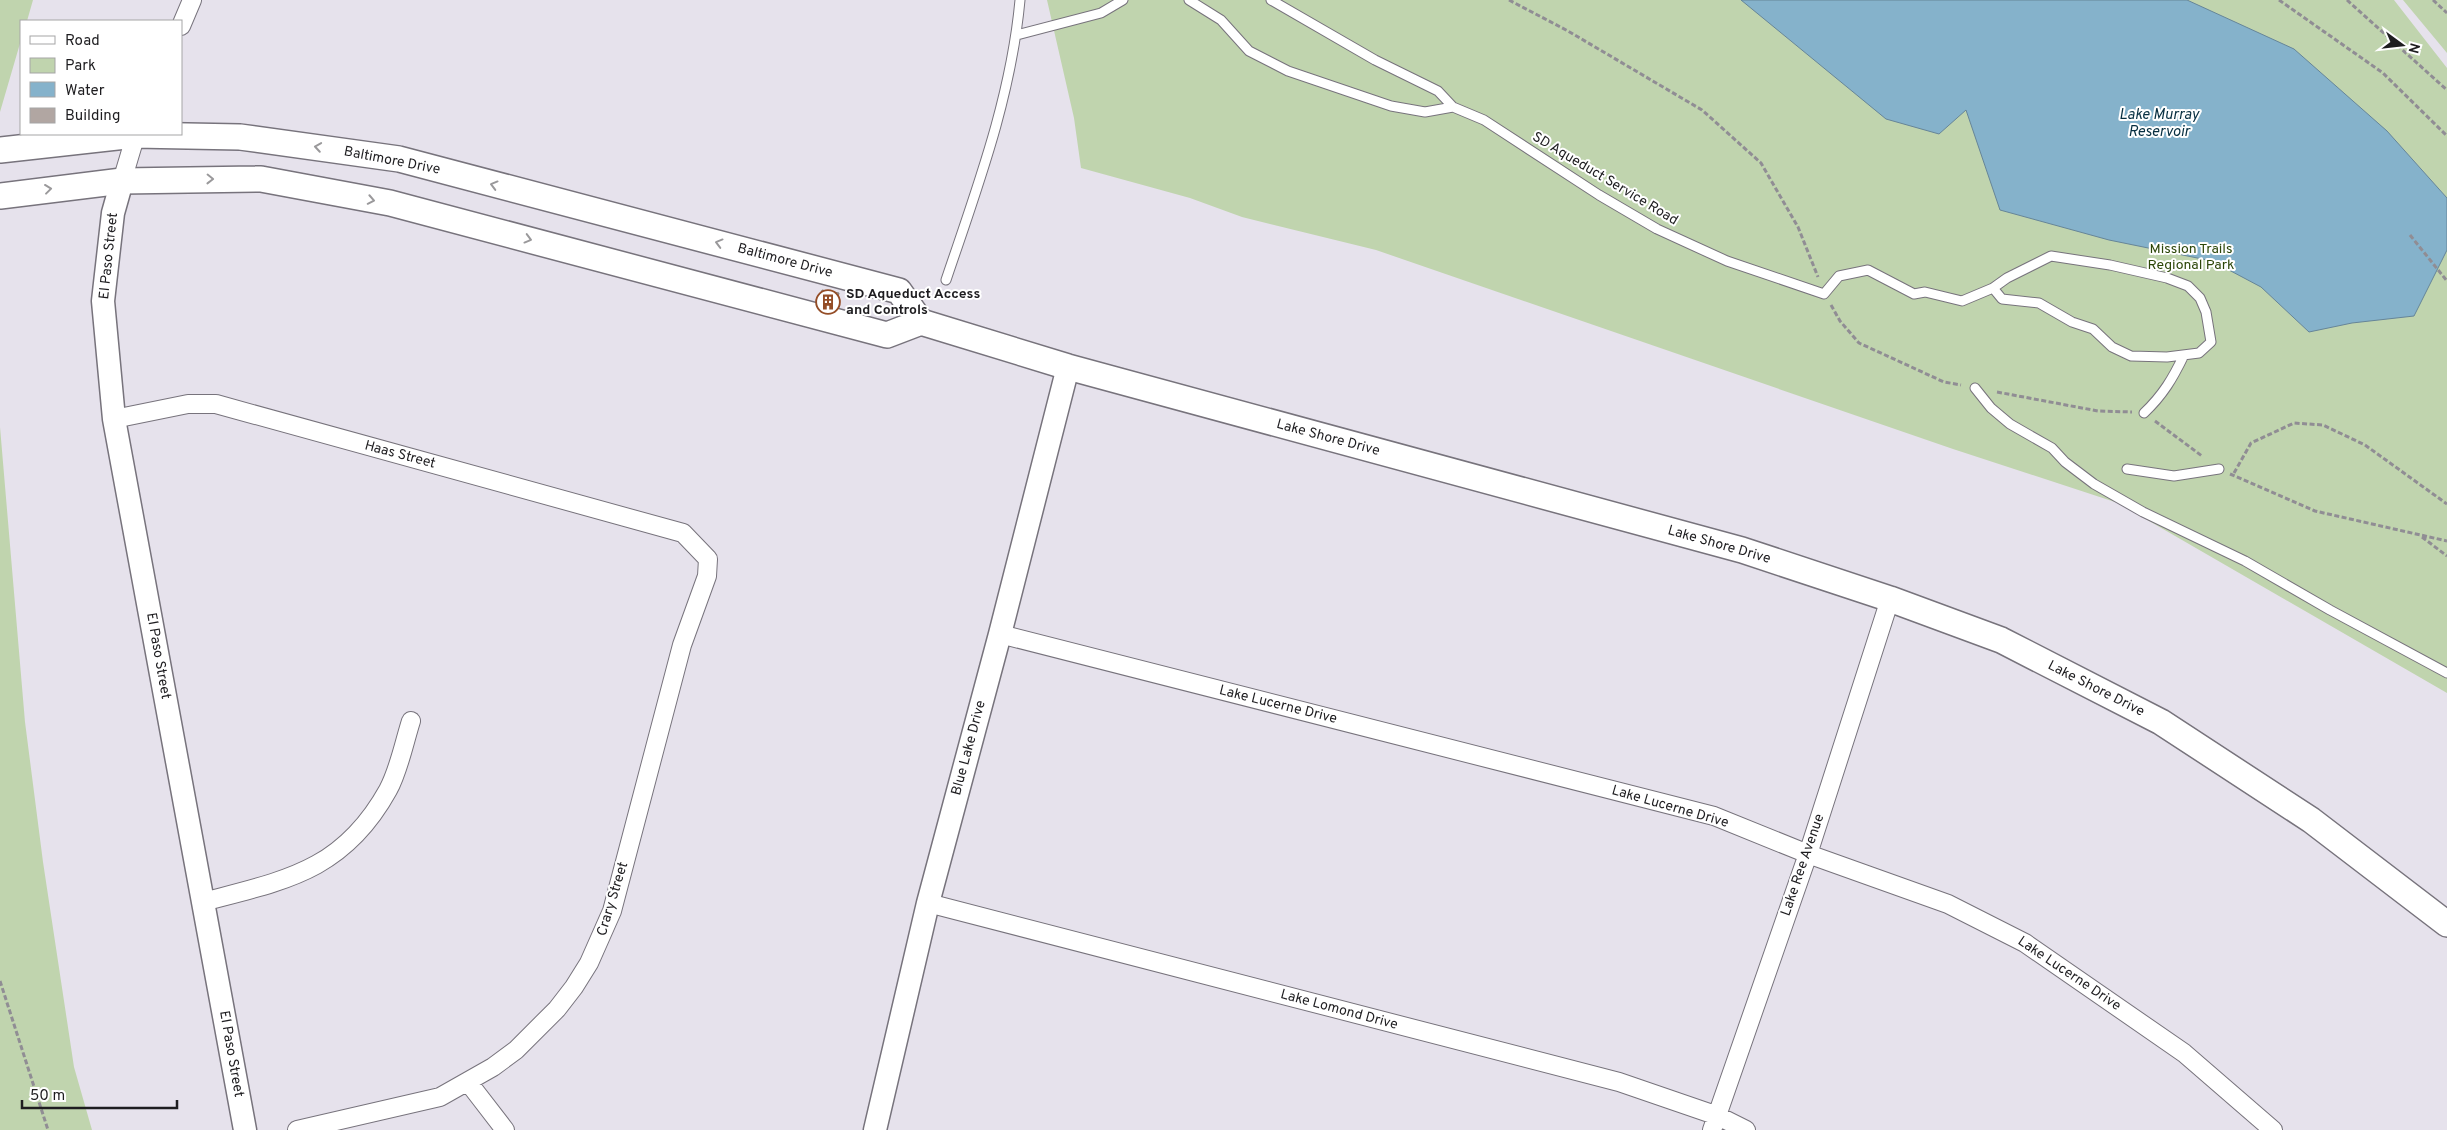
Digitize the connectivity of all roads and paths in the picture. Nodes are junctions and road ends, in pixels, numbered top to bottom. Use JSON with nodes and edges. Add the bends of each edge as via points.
{"nodes":[{"id":1,"x":192,"y":0,"type":"edge"},
{"id":2,"x":1020,"y":0,"type":"edge"},
{"id":3,"x":1123,"y":0,"type":"edge"},
{"id":4,"x":1189,"y":0,"type":"edge"},
{"id":5,"x":1271,"y":0,"type":"edge"},
{"id":6,"x":2279,"y":0,"type":"edge"},
{"id":7,"x":2347,"y":0,"type":"edge"},
{"id":8,"x":2433,"y":0,"type":"edge"},
{"id":9,"x":2447,"y":13,"type":"edge"},
{"id":10,"x":182,"y":24,"type":"edge"},
{"id":11,"x":1016,"y":35,"type":"junction"},
{"id":12,"x":2447,"y":90,"type":"edge"},
{"id":13,"x":1453,"y":107,"type":"junction"},
{"id":14,"x":128,"y":135,"type":"edge"},
{"id":15,"x":136,"y":135,"type":"edge"},
{"id":16,"x":158,"y":135,"type":"edge"},
{"id":17,"x":2447,"y":136,"type":"edge"},
{"id":18,"x":0,"y":150,"type":"edge"},
{"id":19,"x":122,"y":181,"type":"junction"},
{"id":20,"x":0,"y":196,"type":"edge"},
{"id":21,"x":2410,"y":235,"type":"dead end"},
{"id":22,"x":946,"y":280,"type":"dead end"},
{"id":23,"x":2447,"y":281,"type":"edge"},
{"id":24,"x":1993,"y":288,"type":"junction"},
{"id":25,"x":921,"y":322,"type":"junction"},
{"id":26,"x":2184,"y":354,"type":"junction"},
{"id":27,"x":1068,"y":367,"type":"junction"},
{"id":28,"x":1974,"y":388,"type":"dead end"},
{"id":29,"x":2144,"y":413,"type":"dead end"},
{"id":30,"x":114,"y":419,"type":"junction"},
{"id":31,"x":2128,"y":469,"type":"dead end"},
{"id":32,"x":2219,"y":469,"type":"dead end"},
{"id":33,"x":2233,"y":475,"type":"dead end"},
{"id":34,"x":2447,"y":504,"type":"edge"},
{"id":35,"x":683,"y":533,"type":"joint"},
{"id":36,"x":2419,"y":535,"type":"dead end"},
{"id":37,"x":2447,"y":556,"type":"edge"},
{"id":38,"x":1890,"y":600,"type":"junction"},
{"id":39,"x":1000,"y":634,"type":"junction"},
{"id":40,"x":2447,"y":673,"type":"edge"},
{"id":41,"x":411,"y":721,"type":"dead end"},
{"id":42,"x":1808,"y":854,"type":"junction"},
{"id":43,"x":203,"y":902,"type":"junction"},
{"id":44,"x":928,"y":903,"type":"junction"},
{"id":45,"x":2447,"y":924,"type":"edge"},
{"id":46,"x":0,"y":981,"type":"edge"},
{"id":47,"x":468,"y":1082,"type":"junction"},
{"id":48,"x":1715,"y":1123,"type":"edge"},
{"id":49,"x":48,"y":1130,"type":"edge"},
{"id":50,"x":245,"y":1130,"type":"edge"},
{"id":51,"x":297,"y":1130,"type":"edge"},
{"id":52,"x":505,"y":1130,"type":"edge"},
{"id":53,"x":875,"y":1130,"type":"edge"},
{"id":54,"x":1746,"y":1130,"type":"edge"},
{"id":55,"x":2273,"y":1130,"type":"edge"}],
"edges":[{"from":1,"to":10,"type":"street"},
{"from":2,"to":11,"type":"lane"},
{"from":3,"to":11,"type":"lane","via":[[1101,13]]},
{"from":4,"to":13,"type":"lane","via":[[1221,20],[1249,51],[1288,71],[1391,106],[1425,112]]},
{"from":5,"to":13,"type":"lane","name":"SD Aqueduct Service Road","via":[[1438,92]]},
{"from":6,"to":17,"type":"path","via":[[2383,73]]},
{"from":7,"to":12,"type":"path"},
{"from":8,"to":9,"type":"path"},
{"from":11,"to":22,"type":"lane","via":[[987,162]]},
{"from":13,"to":24,"type":"lane","name":"SD Aqueduct Service Road","via":[[1484,120],[1657,229],[1727,261],[1824,294],[1840,276],[1868,270],[1914,294],[1925,292],[1962,301]]},
{"from":14,"to":18,"type":"main road","name":"Baltimore Drive"},
{"from":15,"to":19,"type":"street"},
{"from":25,"to":16,"type":"main road","name":"Baltimore Drive","one_way":true,"via":[[899,291],[398,159],[268,140]]},
{"from":20,"to":19,"type":"main road","one_way":true},
{"from":19,"to":25,"type":"main road","one_way":true,"via":[[261,179],[390,203],[887,335]]},
{"from":19,"to":30,"type":"street","name":"El Paso Street","via":[[112,213],[103,301]]},
{"from":21,"to":23,"type":"path"},
{"from":24,"to":26,"type":"lane","name":"SD Aqueduct Service Road","via":[[2002,299],[2039,303],[2072,322],[2093,328],[2112,348],[2131,356]]},
{"from":24,"to":26,"type":"lane","name":"SD Aqueduct Service Road","via":[[2051,256],[2167,278],[2188,286],[2200,298],[2206,312],[2211,342],[2199,353]]},
{"from":25,"to":27,"type":"main road","name":"Lake Shore Drive"},
{"from":26,"to":29,"type":"lane","via":[[2172,382]]},
{"from":27,"to":38,"type":"main road","name":"Lake Shore Drive","via":[[1742,550]]},
{"from":27,"to":39,"type":"street","name":"Blue Lake Drive"},
{"from":28,"to":40,"type":"lane","via":[[2010,424],[2052,448],[2094,484],[2143,512],[2245,560]]},
{"from":30,"to":35,"type":"street","name":"Haas Street","via":[[188,404],[216,404]]},
{"from":30,"to":43,"type":"street","name":"El Paso Street"},
{"from":31,"to":32,"type":"lane","via":[[2174,476]]},
{"from":33,"to":34,"type":"path","via":[[2251,443],[2294,423],[2323,426],[2364,445]]},
{"from":35,"to":47,"type":"street","name":"Crary Street","via":[[708,558],[707,576],[682,645],[608,920],[589,963],[557,1009],[516,1050]]},
{"from":36,"to":37,"type":"path"},
{"from":38,"to":42,"type":"street","name":"Lake Ree Avenue"},
{"from":38,"to":45,"type":"main road","name":"Lake Shore Drive","via":[[2001,640],[2161,722],[2312,820]]},
{"from":39,"to":42,"type":"street","name":"Lake Lucerne Drive","via":[[1714,816]]},
{"from":39,"to":44,"type":"street","name":"Blue Lake Drive"},
{"from":41,"to":43,"type":"street","via":[[389,788],[359,832],[325,861],[287,880]]},
{"from":42,"to":48,"type":"street","name":"Lake Ree Avenue"},
{"from":42,"to":55,"type":"street","name":"Lake Lucerne Drive","via":[[1948,904],[2025,943],[2184,1054]]},
{"from":43,"to":50,"type":"street","name":"El Paso Street"},
{"from":44,"to":48,"type":"street","name":"Lake Lomond Drive","via":[[1619,1082]]},
{"from":44,"to":53,"type":"street","name":"Blue Lake Drive"},
{"from":46,"to":49,"type":"path"},
{"from":47,"to":51,"type":"street","name":"Crary Street","via":[[440,1097]]},
{"from":47,"to":52,"type":"street"},
{"from":48,"to":54,"type":"street","name":"Lake Lomond Drive"}]}
